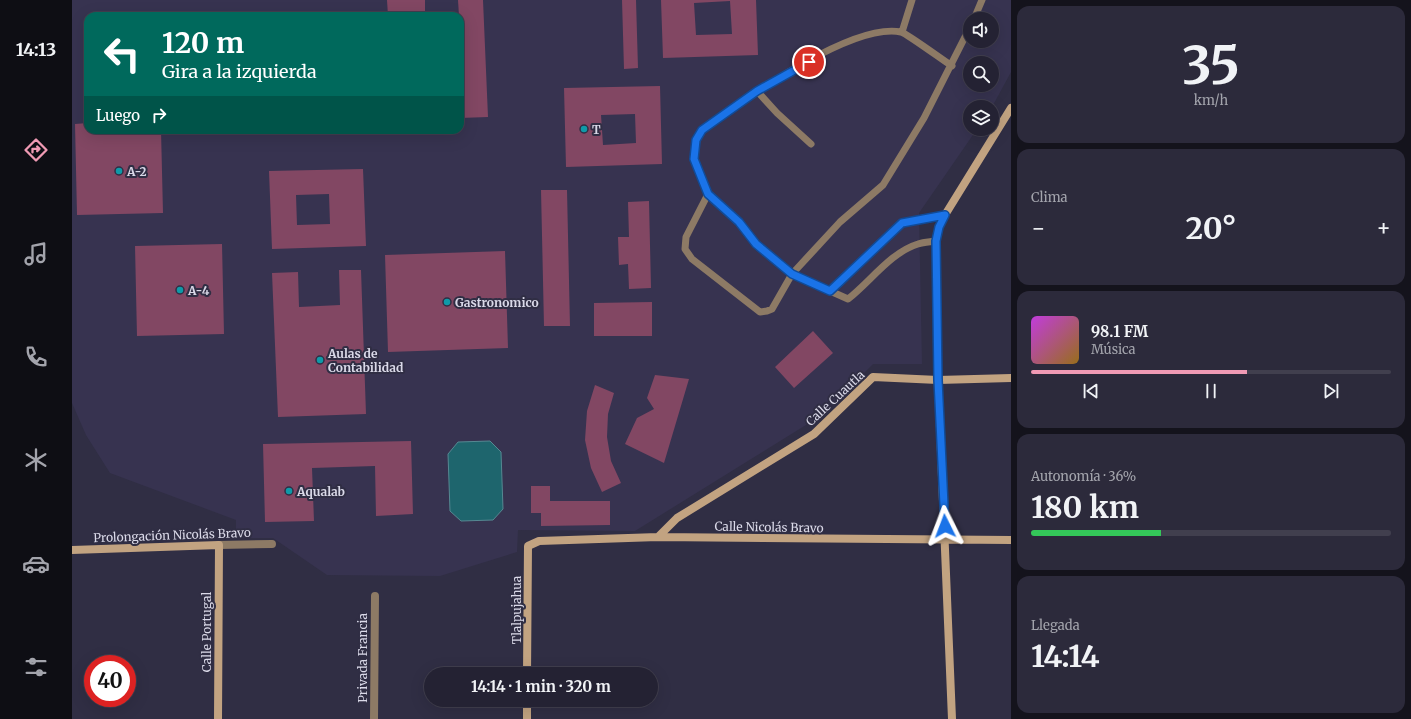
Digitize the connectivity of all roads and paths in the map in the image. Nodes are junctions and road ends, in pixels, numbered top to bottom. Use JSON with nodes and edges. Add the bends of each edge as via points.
{"nodes":[{"id":1,"x":912,"y":0,"type":"edge"},
{"id":2,"x":982,"y":0,"type":"edge"},
{"id":3,"x":977,"y":12,"type":"edge"},
{"id":4,"x":902,"y":32,"type":"junction"},
{"id":5,"x":963,"y":42,"type":"edge"},
{"id":6,"x":952,"y":66,"type":"junction"},
{"id":7,"x":757,"y":91,"type":"junction"},
{"id":8,"x":1011,"y":108,"type":"edge"},
{"id":9,"x":811,"y":144,"type":"dead end"},
{"id":10,"x":708,"y":194,"type":"junction"},
{"id":11,"x":945,"y":215,"type":"junction"},
{"id":12,"x":936,"y":241,"type":"junction"},
{"id":13,"x":792,"y":274,"type":"junction"},
{"id":14,"x":830,"y":291,"type":"junction"},
{"id":15,"x":1011,"y":378,"type":"edge"},
{"id":16,"x":938,"y":380,"type":"junction"},
{"id":17,"x":658,"y":538,"type":"junction"},
{"id":18,"x":1011,"y":540,"type":"edge"},
{"id":19,"x":945,"y":541,"type":"junction"},
{"id":20,"x":272,"y":544,"type":"dead end"},
{"id":21,"x":219,"y":546,"type":"junction"},
{"id":22,"x":528,"y":546,"type":"joint"},
{"id":23,"x":72,"y":550,"type":"edge"},
{"id":24,"x":375,"y":596,"type":"dead end"},
{"id":25,"x":528,"y":667,"type":"edge"},
{"id":26,"x":527,"y":707,"type":"edge"},
{"id":27,"x":218,"y":719,"type":"edge"},
{"id":28,"x":374,"y":719,"type":"edge"},
{"id":29,"x":527,"y":719,"type":"edge"},
{"id":30,"x":952,"y":719,"type":"edge"}],
"edges":[{"from":1,"to":4,"type":"lane"},
{"from":2,"to":3,"type":"lane"},
{"from":4,"to":6,"type":"lane"},
{"from":4,"to":7,"type":"lane","via":[[874,32],[836,46]]},
{"from":5,"to":6,"type":"lane"},
{"from":6,"to":13,"type":"lane","via":[[883,185],[840,222]]},
{"from":7,"to":9,"type":"lane"},
{"from":7,"to":10,"type":"lane","via":[[702,130],[696,140],[694,159]]},
{"from":8,"to":11,"type":"street"},
{"from":10,"to":13,"type":"lane","via":[[739,222],[756,244]]},
{"from":10,"to":13,"type":"lane","via":[[686,238],[685,249],[692,258],[760,312],[772,309]]},
{"from":11,"to":12,"type":"street"},
{"from":11,"to":14,"type":"lane","via":[[902,223]]},
{"from":12,"to":14,"type":"lane","via":[[919,243],[905,250],[889,261],[848,299]]},
{"from":12,"to":16,"type":"street"},
{"from":13,"to":14,"type":"lane"},
{"from":15,"to":16,"type":"street","name":"Calle Cuautla"},
{"from":16,"to":17,"type":"street","name":"Calle Cuautla","via":[[872,377],[814,434],[677,518]]},
{"from":16,"to":19,"type":"street"},
{"from":17,"to":19,"type":"street","name":"Calle Nicolás Bravo"},
{"from":17,"to":22,"type":"street","name":"Calle Nicolás Bravo","via":[[539,541]]},
{"from":18,"to":19,"type":"street","name":"Calle Nicolás Bravo"},
{"from":19,"to":30,"type":"street"},
{"from":20,"to":21,"type":"street","name":"Prolongación Nicolás Bravo"},
{"from":21,"to":23,"type":"street","name":"Prolongación Nicolás Bravo"},
{"from":21,"to":27,"type":"street","name":"Calle Portugal"},
{"from":22,"to":25,"type":"street","name":"Tlalpujahua"},
{"from":24,"to":28,"type":"street","name":"Privada Francia"},
{"from":26,"to":29,"type":"street"}]}
